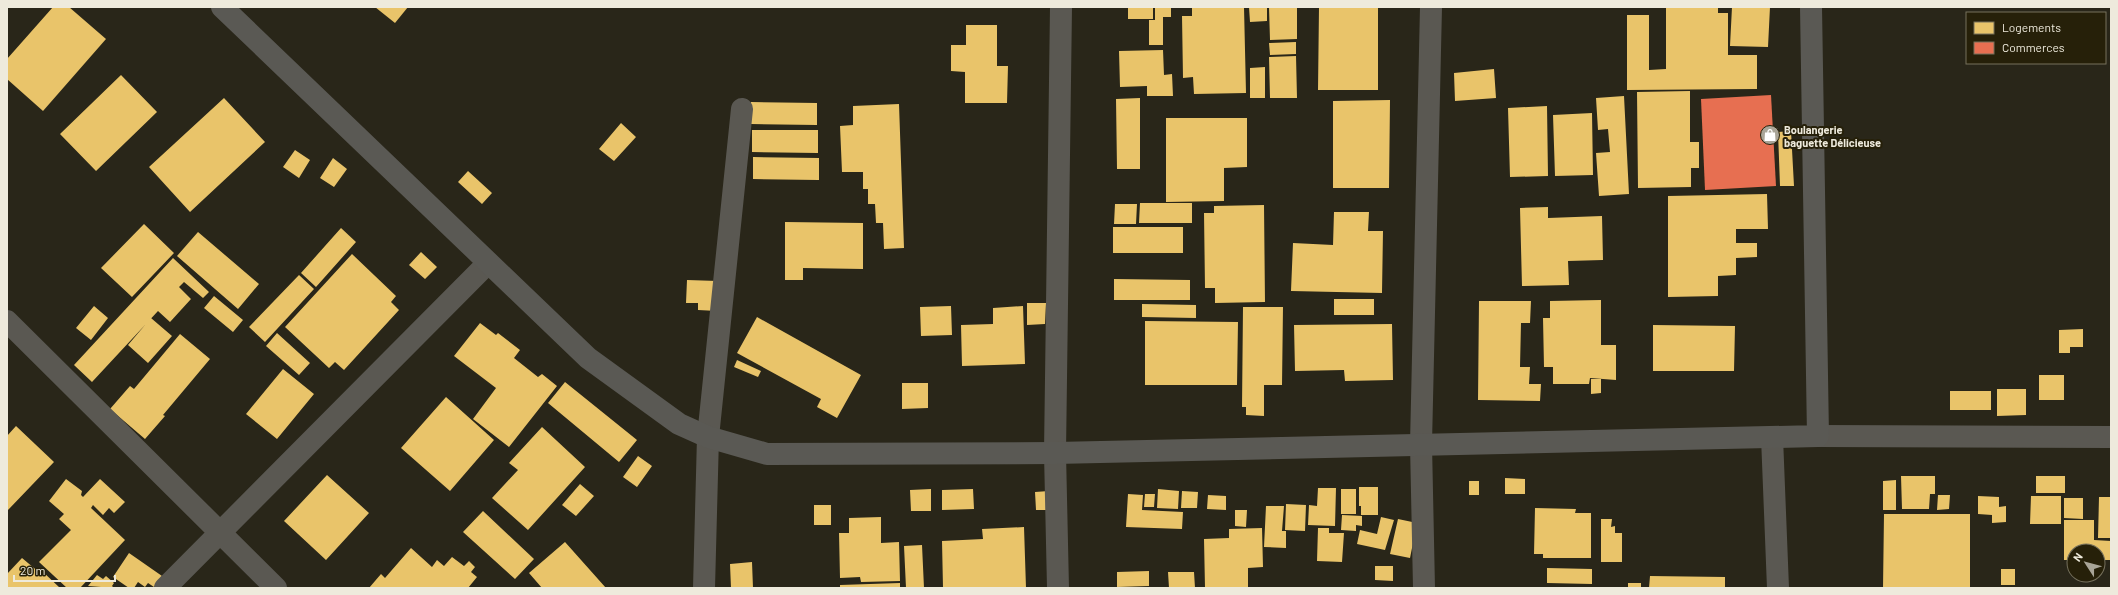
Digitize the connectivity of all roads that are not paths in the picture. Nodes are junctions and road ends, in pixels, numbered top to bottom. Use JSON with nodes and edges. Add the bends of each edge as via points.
{"nodes":[{"id":1,"x":222,"y":7,"type":"edge"},
{"id":2,"x":1061,"y":7,"type":"edge"},
{"id":3,"x":1431,"y":7,"type":"edge"},
{"id":4,"x":1811,"y":7,"type":"edge"},
{"id":5,"x":742,"y":109,"type":"dead end"},
{"id":6,"x":488,"y":262,"type":"junction"},
{"id":7,"x":7,"y":321,"type":"edge"},
{"id":8,"x":1818,"y":436,"type":"junction"},
{"id":9,"x":708,"y":437,"type":"junction"},
{"id":10,"x":1772,"y":437,"type":"junction"},
{"id":11,"x":2111,"y":437,"type":"edge"},
{"id":12,"x":1421,"y":444,"type":"junction"},
{"id":13,"x":1055,"y":453,"type":"junction"},
{"id":14,"x":222,"y":533,"type":"junction"},
{"id":15,"x":165,"y":588,"type":"edge"},
{"id":16,"x":276,"y":588,"type":"edge"},
{"id":17,"x":704,"y":588,"type":"edge"},
{"id":18,"x":1058,"y":588,"type":"edge"},
{"id":19,"x":1424,"y":588,"type":"edge"},
{"id":20,"x":1778,"y":588,"type":"edge"}],
"edges":[{"from":1,"to":6,"type":"street"},
{"from":2,"to":13,"type":"street"},
{"from":3,"to":12,"type":"street"},
{"from":4,"to":8,"type":"street"},
{"from":5,"to":9,"type":"street"},
{"from":6,"to":9,"type":"street","via":[[588,358],[678,424]]},
{"from":6,"to":14,"type":"street"},
{"from":7,"to":14,"type":"street"},
{"from":8,"to":10,"type":"street"},
{"from":8,"to":11,"type":"street"},
{"from":9,"to":13,"type":"street","via":[[767,454]]},
{"from":9,"to":17,"type":"street"},
{"from":10,"to":12,"type":"street"},
{"from":10,"to":20,"type":"street"},
{"from":12,"to":13,"type":"street"},
{"from":12,"to":19,"type":"street"},
{"from":13,"to":18,"type":"street"},
{"from":14,"to":15,"type":"street"},
{"from":14,"to":16,"type":"street"}]}
